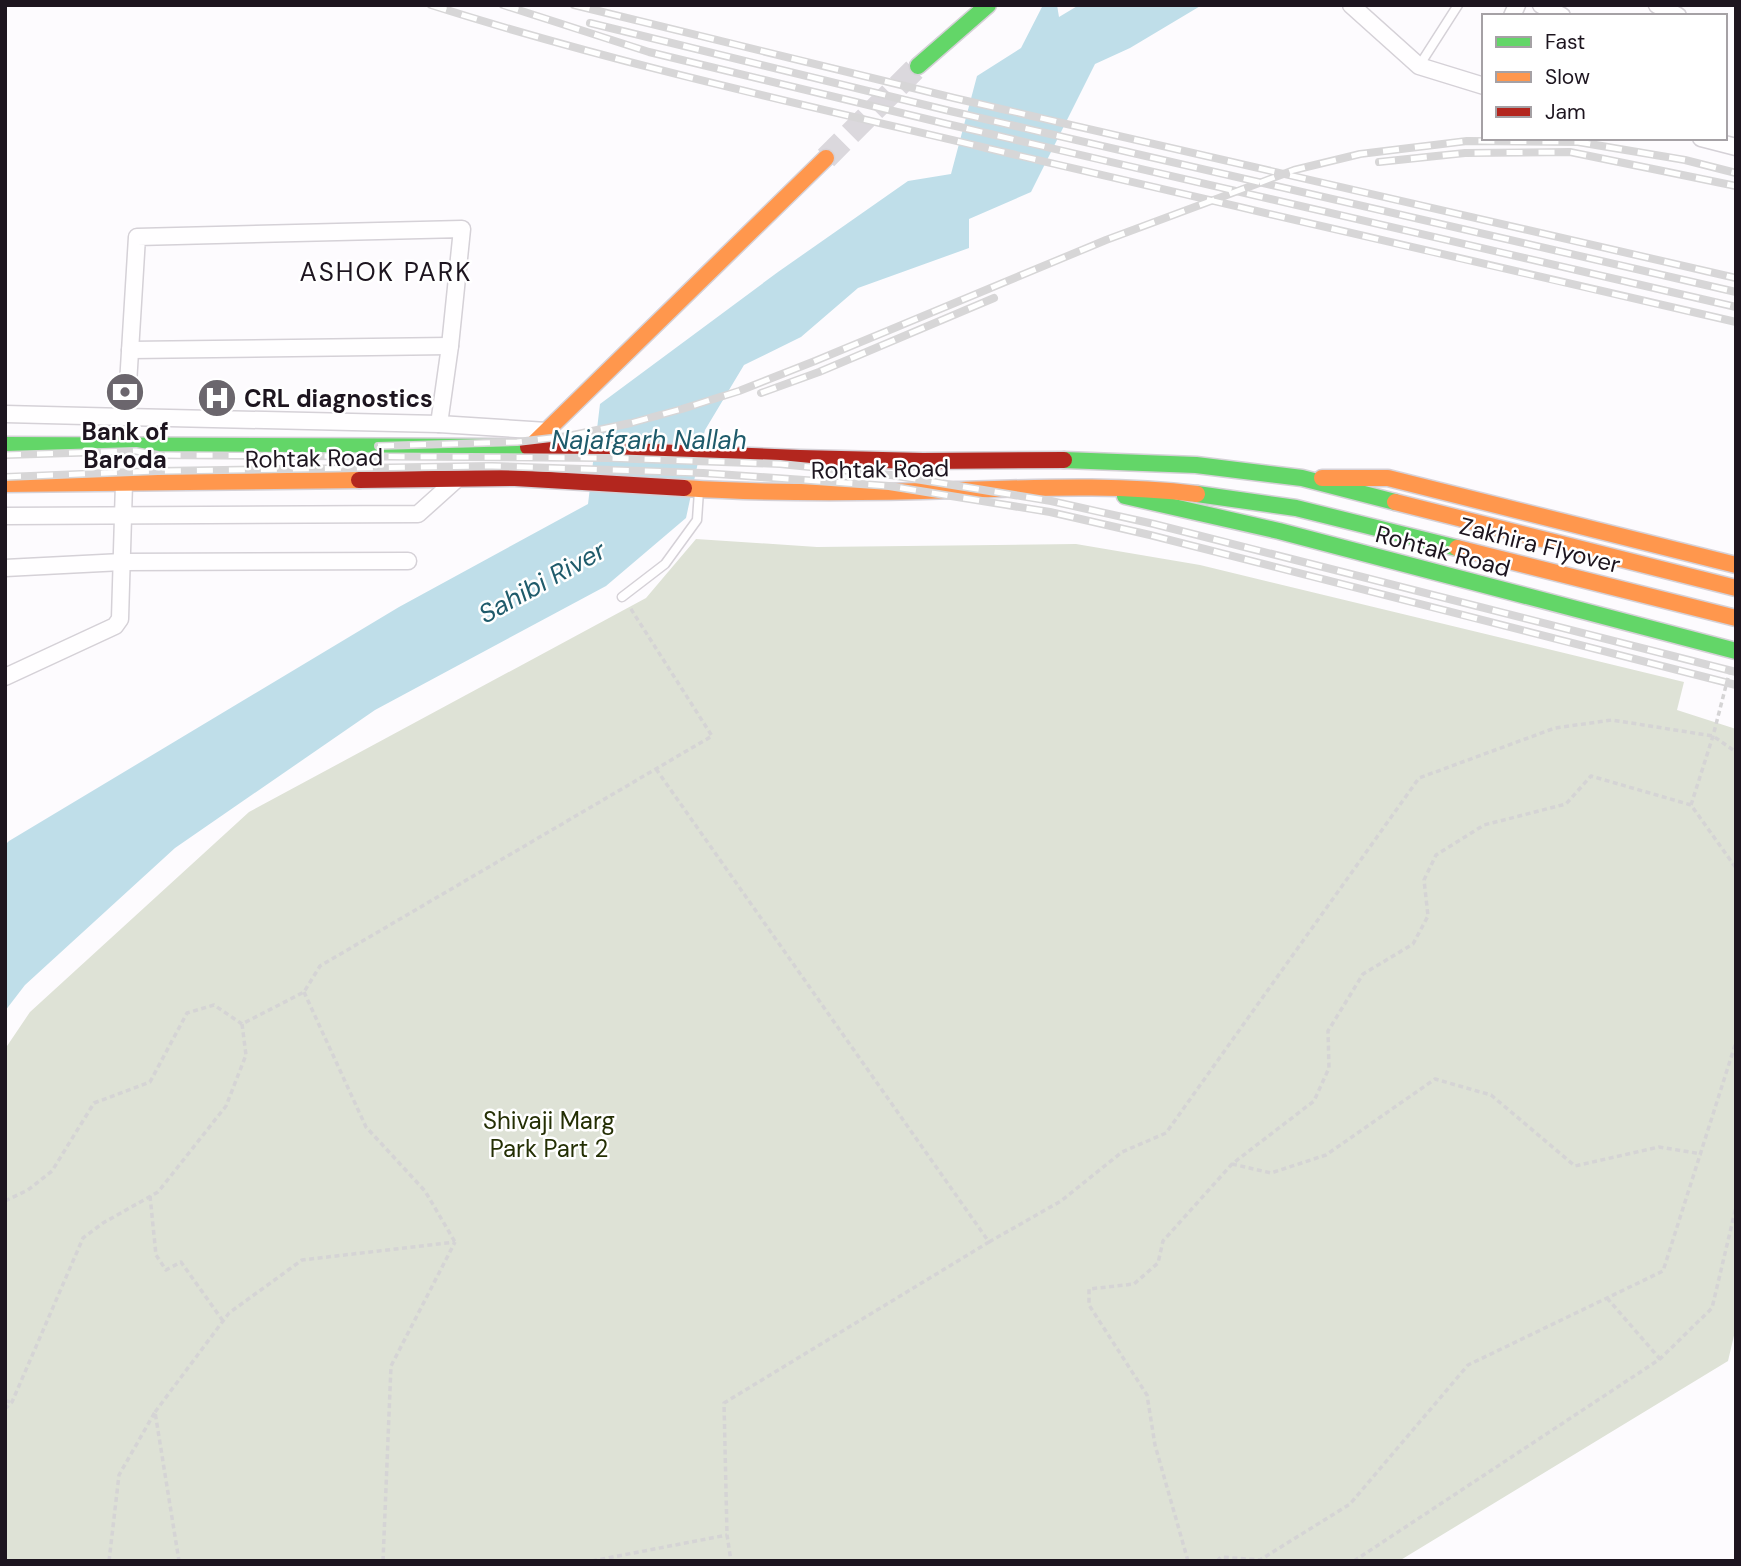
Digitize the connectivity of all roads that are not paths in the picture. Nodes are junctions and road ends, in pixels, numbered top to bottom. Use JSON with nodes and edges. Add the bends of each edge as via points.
{"nodes":[{"id":1,"x":988,"y":5,"type":"edge"},
{"id":2,"x":1351,"y":5,"type":"edge"},
{"id":3,"x":1458,"y":5,"type":"edge"},
{"id":4,"x":1541,"y":5,"type":"edge"},
{"id":5,"x":1657,"y":5,"type":"edge"},
{"id":6,"x":1558,"y":14,"type":"edge"},
{"id":7,"x":1674,"y":14,"type":"edge"},
{"id":8,"x":918,"y":66,"type":"tunnel mouth"},
{"id":9,"x":1419,"y":66,"type":"junction"},
{"id":10,"x":1481,"y":80,"type":"edge"},
{"id":11,"x":1709,"y":140,"type":"edge"},
{"id":12,"x":1736,"y":147,"type":"edge"},
{"id":13,"x":826,"y":158,"type":"tunnel mouth"},
{"id":14,"x":450,"y":346,"type":"junction"},
{"id":15,"x":130,"y":351,"type":"junction"},
{"id":16,"x":5,"y":414,"type":"edge"},
{"id":17,"x":126,"y":417,"type":"junction"},
{"id":18,"x":439,"y":424,"type":"junction"},
{"id":19,"x":547,"y":431,"type":"junction"},
{"id":20,"x":5,"y":445,"type":"edge"},
{"id":21,"x":530,"y":447,"type":"junction"},
{"id":22,"x":1302,"y":478,"type":"junction"},
{"id":23,"x":457,"y":479,"type":"junction"},
{"id":24,"x":124,"y":483,"type":"junction"},
{"id":25,"x":5,"y":484,"type":"edge"},
{"id":26,"x":1083,"y":487,"type":"junction"},
{"id":27,"x":700,"y":488,"type":"junction"},
{"id":28,"x":123,"y":514,"type":"junction"},
{"id":29,"x":5,"y":516,"type":"edge"},
{"id":30,"x":408,"y":561,"type":"dead end"},
{"id":31,"x":122,"y":562,"type":"junction"},
{"id":32,"x":1736,"y":565,"type":"edge"},
{"id":33,"x":5,"y":568,"type":"edge"},
{"id":34,"x":1736,"y":587,"type":"edge"},
{"id":35,"x":622,"y":597,"type":"road end"},
{"id":36,"x":1736,"y":618,"type":"edge"},
{"id":37,"x":1736,"y":651,"type":"edge"},
{"id":38,"x":5,"y":677,"type":"edge"}],
"edges":[{"from":1,"to":8,"type":"main road"},
{"from":2,"to":9,"type":"street"},
{"from":3,"to":9,"type":"lane"},
{"from":4,"to":6,"type":"street"},
{"from":5,"to":7,"type":"street"},
{"from":9,"to":10,"type":"street"},
{"from":11,"to":12,"type":"street"},
{"from":13,"to":19,"type":"main road"},
{"from":14,"to":15,"type":"street"},
{"from":14,"to":15,"type":"street","via":[[462,229],[137,237]]},
{"from":14,"to":18,"type":"street"},
{"from":15,"to":17,"type":"street"},
{"from":16,"to":17,"type":"street"},
{"from":17,"to":18,"type":"street"},
{"from":18,"to":19,"type":"street"},
{"from":19,"to":21,"type":"main road"},
{"from":20,"to":21,"type":"main road","name":"Rohtak Road"},
{"from":21,"to":22,"type":"main road","name":"Rohtak Road","via":[[1196,465]]},
{"from":22,"to":32,"type":"main road","name":"Rohtak Road","via":[[1388,478]]},
{"from":22,"to":34,"type":"main road","name":"Zakhira Flyover"},
{"from":23,"to":24,"type":"main road","name":"Rohtak Road"},
{"from":23,"to":27,"type":"main road","name":"Rohtak Road"},
{"from":23,"to":28,"type":"street","via":[[418,514]]},
{"from":24,"to":25,"type":"main road","name":"Rohtak Road"},
{"from":24,"to":28,"type":"street"},
{"from":26,"to":27,"type":"main road","name":"Rohtak Road","via":[[852,493]]},
{"from":26,"to":36,"type":"main road","name":"Zakhira Flyover","via":[[1193,493],[1296,508]]},
{"from":26,"to":37,"type":"main road","name":"Rohtak Road","via":[[1279,531]]},
{"from":27,"to":35,"type":"lane","via":[[696,520],[673,553]]},
{"from":28,"to":29,"type":"street"},
{"from":28,"to":31,"type":"street"},
{"from":30,"to":31,"type":"street"},
{"from":31,"to":33,"type":"street"},
{"from":31,"to":38,"type":"street","via":[[121,610],[115,626]]}]}
